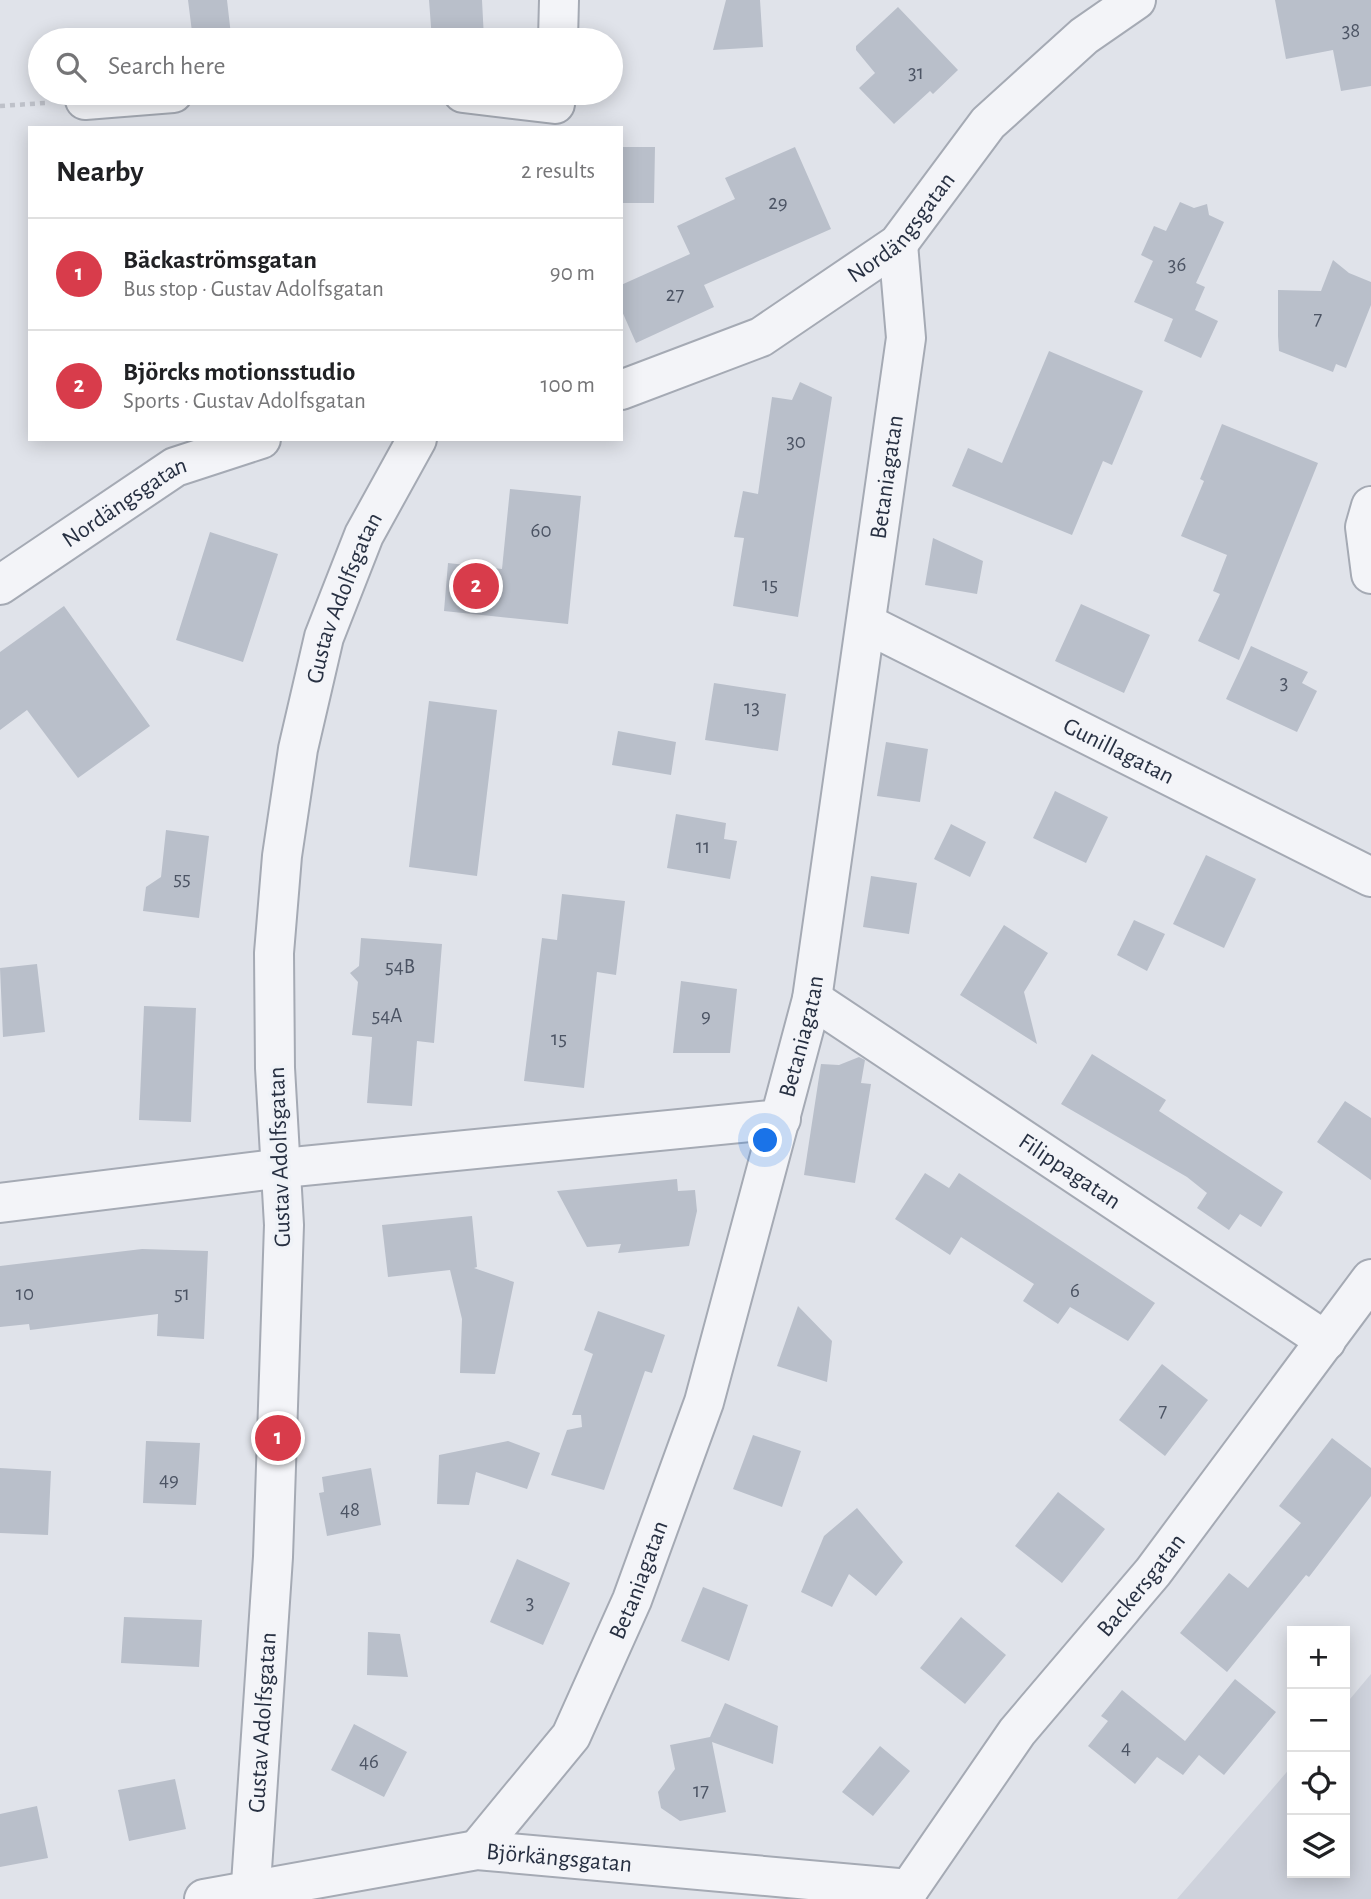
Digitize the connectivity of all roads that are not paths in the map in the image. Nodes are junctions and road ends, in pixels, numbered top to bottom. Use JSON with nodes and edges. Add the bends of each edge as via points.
{"nodes":[{"id":1,"x":559,"y":0,"type":"edge"},
{"id":2,"x":1136,"y":0,"type":"edge"},
{"id":3,"x":558,"y":28,"type":"edge"},
{"id":4,"x":536,"y":105,"type":"edge"},
{"id":5,"x":554,"y":108,"type":"edge"},
{"id":6,"x":898,"y":244,"type":"junction"},
{"id":7,"x":623,"y":389,"type":"edge"},
{"id":8,"x":255,"y":441,"type":"edge"},
{"id":9,"x":416,"y":441,"type":"edge"},
{"id":10,"x":1371,"y":506,"type":"edge"},
{"id":11,"x":1371,"y":574,"type":"edge"},
{"id":12,"x":0,"y":585,"type":"edge"},
{"id":13,"x":867,"y":624,"type":"junction"},
{"id":14,"x":1371,"y":877,"type":"edge"},
{"id":15,"x":812,"y":999,"type":"junction"},
{"id":16,"x":781,"y":1119,"type":"junction"},
{"id":17,"x":283,"y":1168,"type":"junction"},
{"id":18,"x":0,"y":1203,"type":"edge"},
{"id":19,"x":1371,"y":1279,"type":"edge"},
{"id":20,"x":1326,"y":1341,"type":"junction"},
{"id":21,"x":477,"y":1850,"type":"junction"},
{"id":22,"x":911,"y":1894,"type":"edge"},
{"id":23,"x":251,"y":1895,"type":"edge"},
{"id":24,"x":204,"y":1899,"type":"edge"}],
"edges":[{"from":1,"to":3,"type":"street"},
{"from":2,"to":6,"type":"street","name":"Nordängsgatan","via":[[1084,36],[988,123]]},
{"from":4,"to":5,"type":"street"},
{"from":6,"to":7,"type":"street","name":"Nordängsgatan","via":[[761,337]]},
{"from":6,"to":13,"type":"street","name":"Betaniagatan","via":[[906,338]]},
{"from":8,"to":12,"type":"street","name":"Nordängsgatan","via":[[175,467]]},
{"from":9,"to":17,"type":"street","name":"Gustav Adolfsgatan","via":[[364,535],[324,637],[298,749],[274,953],[275,1068]]},
{"from":10,"to":11,"type":"street","via":[[1365,527]]},
{"from":13,"to":14,"type":"street","name":"Gunillagatan"},
{"from":13,"to":15,"type":"street","name":"Betaniagatan"},
{"from":15,"to":16,"type":"street","name":"Betaniagatan"},
{"from":15,"to":20,"type":"street","name":"Filippagatan"},
{"from":16,"to":17,"type":"street"},
{"from":16,"to":21,"type":"street","name":"Betaniagatan","via":[[704,1402],[632,1600],[571,1736]]},
{"from":17,"to":18,"type":"street"},
{"from":17,"to":23,"type":"street","name":"Gustav Adolfsgatan","via":[[273,1557]]},
{"from":19,"to":20,"type":"street","name":"Backersgatan"},
{"from":20,"to":22,"type":"street","name":"Backersgatan","via":[[1153,1572],[1017,1732]]},
{"from":21,"to":22,"type":"street","name":"Björkängsgatan"},
{"from":21,"to":23,"type":"street","name":"Björkängsgatan"},
{"from":23,"to":24,"type":"street","name":"Björkängsgatan"}]}
